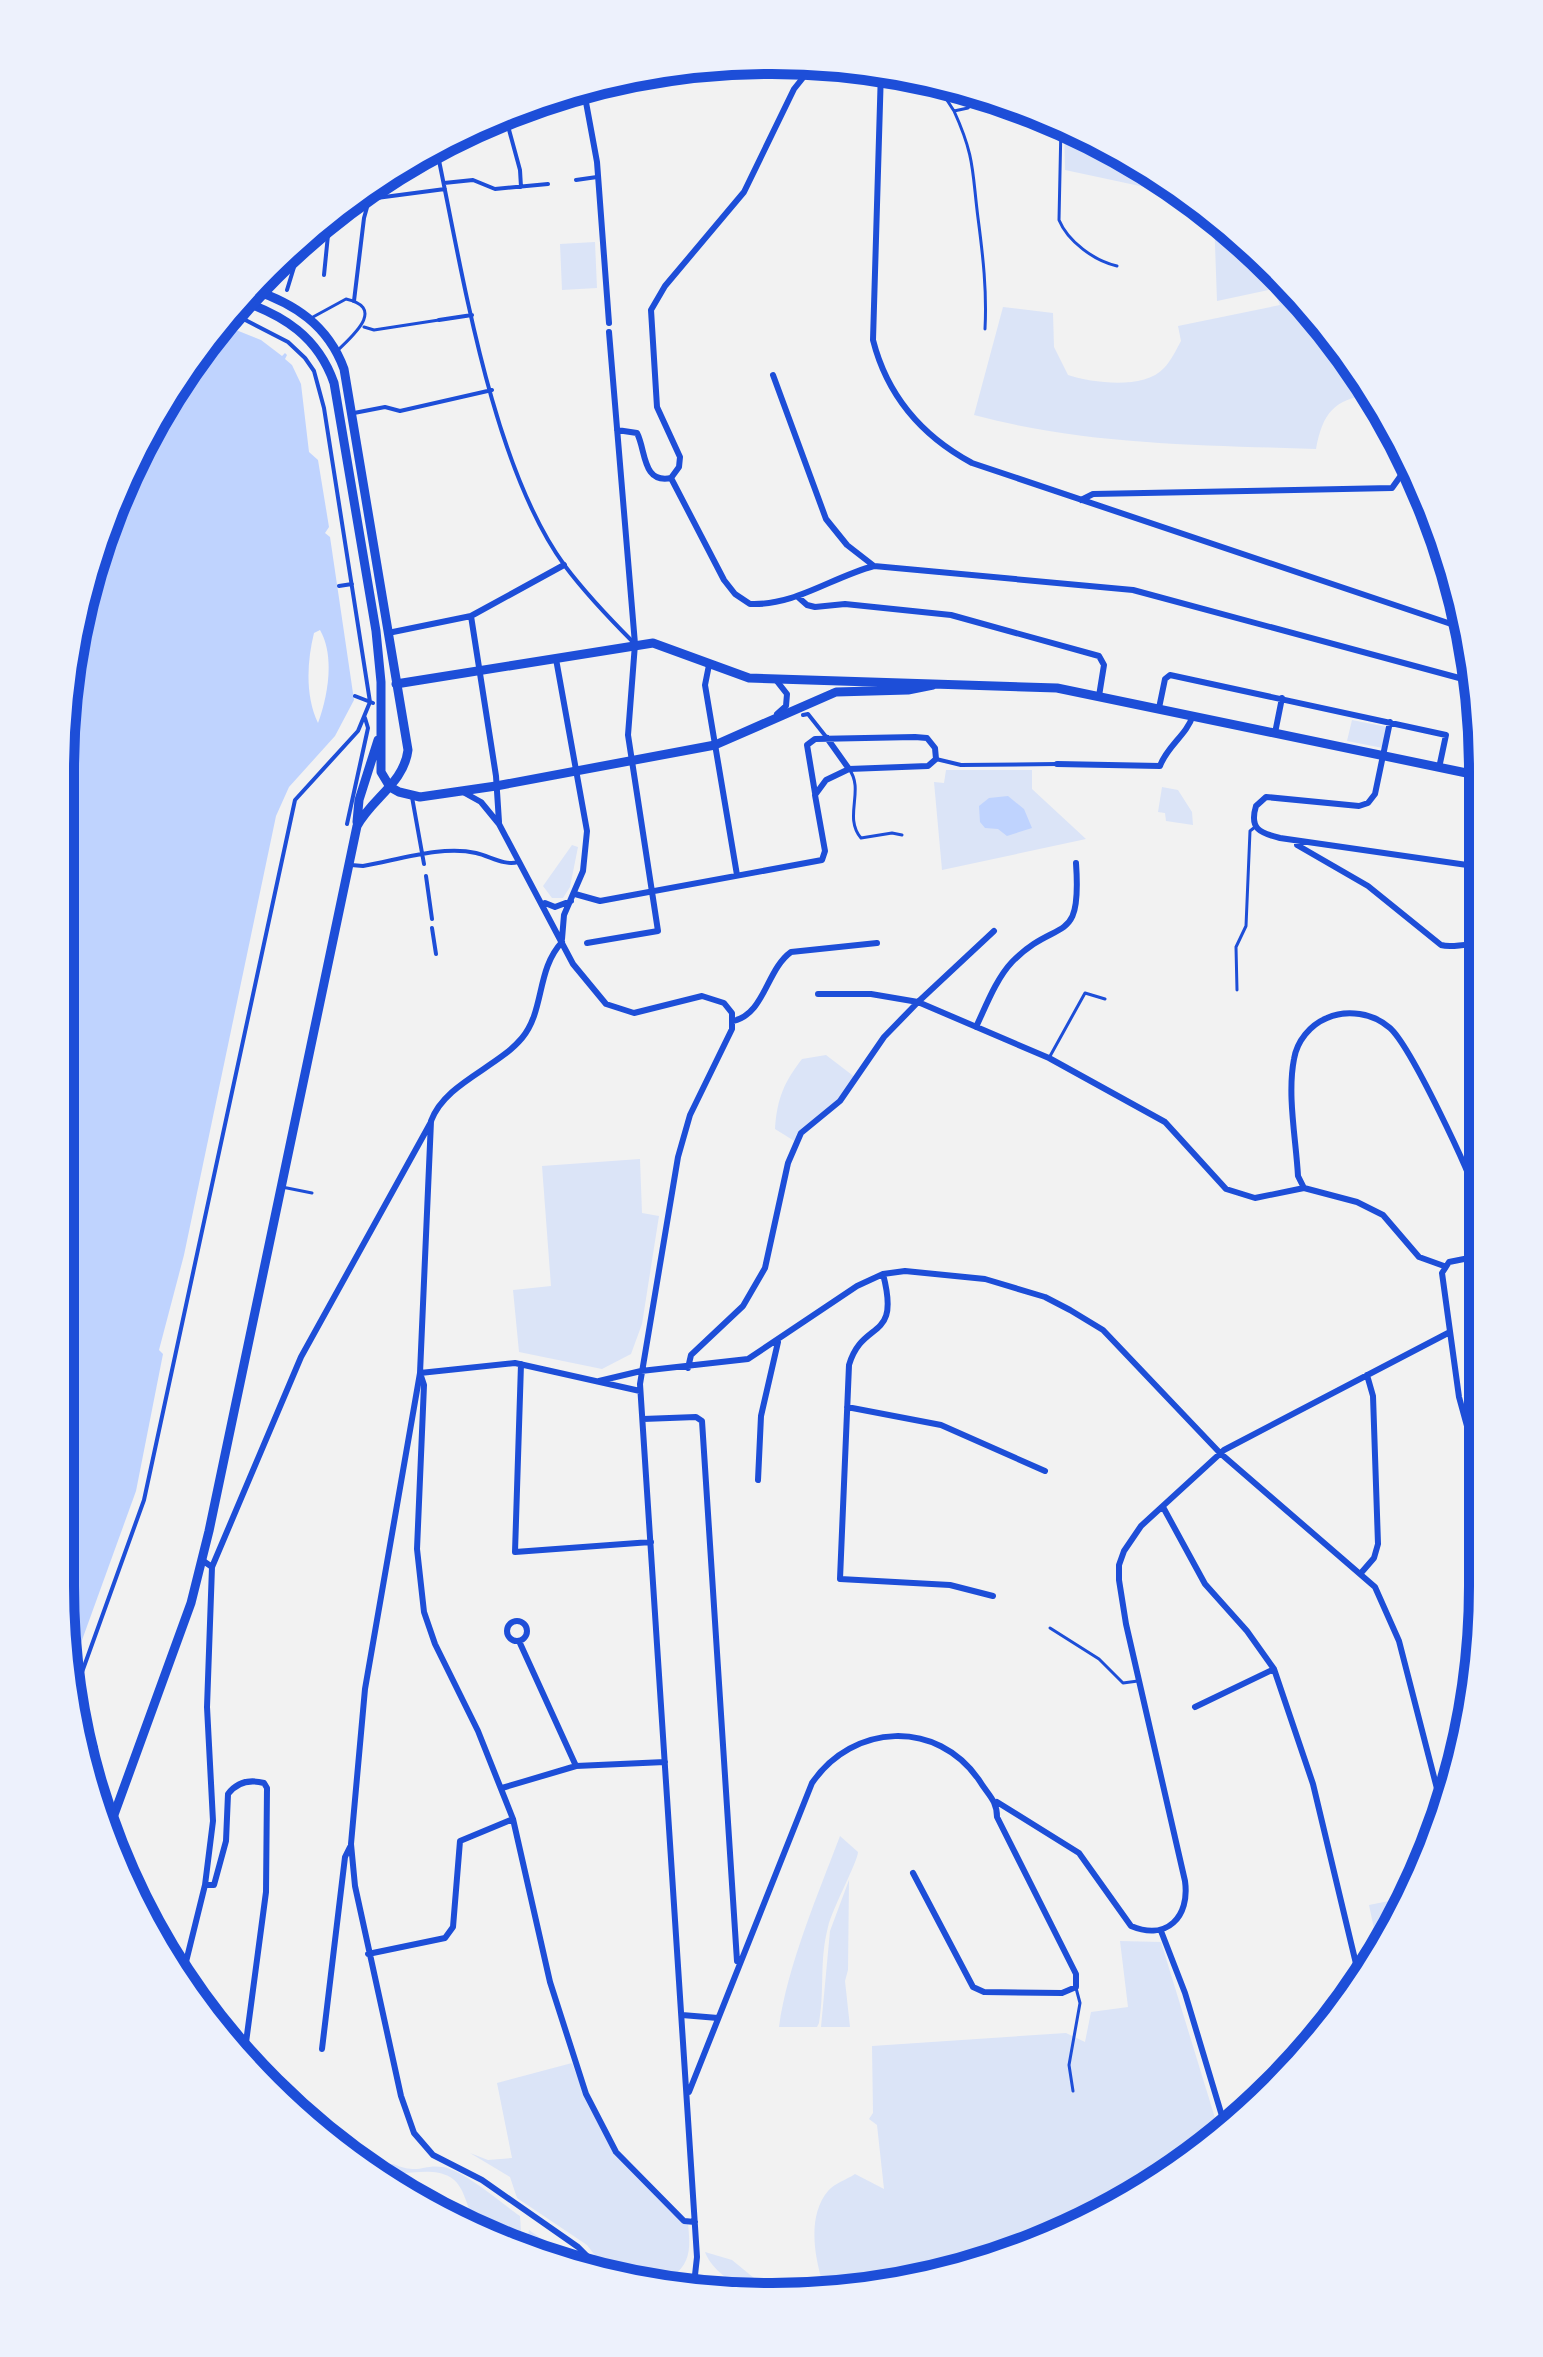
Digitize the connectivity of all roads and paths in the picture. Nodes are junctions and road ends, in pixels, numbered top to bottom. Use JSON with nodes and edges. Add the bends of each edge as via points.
{"nodes":[{"id":1,"x":804,"y":75,"type":"edge"},
{"id":2,"x":881,"y":83,"type":"edge"},
{"id":3,"x":944,"y":96,"type":"edge"},
{"id":4,"x":586,"y":99,"type":"edge"},
{"id":5,"x":972,"y":104,"type":"edge"},
{"id":6,"x":954,"y":111,"type":"junction"},
{"id":7,"x":508,"y":126,"type":"edge"},
{"id":8,"x":1061,"y":137,"type":"edge"},
{"id":9,"x":439,"y":159,"type":"edge"},
{"id":10,"x":598,"y":177,"type":"junction"},
{"id":11,"x":576,"y":180,"type":"dead end"},
{"id":12,"x":548,"y":184,"type":"dead end"},
{"id":13,"x":444,"y":186,"type":"junction"},
{"id":14,"x":521,"y":187,"type":"junction"},
{"id":15,"x":376,"y":198,"type":"edge"},
{"id":16,"x":368,"y":203,"type":"edge"},
{"id":17,"x":328,"y":234,"type":"edge"},
{"id":18,"x":296,"y":262,"type":"edge"},
{"id":19,"x":1117,"y":266,"type":"dead end"},
{"id":20,"x":324,"y":275,"type":"dead end"},
{"id":21,"x":287,"y":290,"type":"dead end"},
{"id":22,"x":263,"y":295,"type":"edge"},
{"id":23,"x":354,"y":301,"type":"junction"},
{"id":24,"x":252,"y":306,"type":"edge"},
{"id":25,"x":472,"y":315,"type":"junction"},
{"id":26,"x":242,"y":318,"type":"edge"},
{"id":27,"x":311,"y":318,"type":"junction"},
{"id":28,"x":439,"y":320,"type":"joint"},
{"id":29,"x":609,"y":323,"type":"dead end"},
{"id":30,"x":362,"y":326,"type":"junction"},
{"id":31,"x":985,"y":329,"type":"dead end"},
{"id":32,"x":609,"y":332,"type":"dead end"},
{"id":33,"x":337,"y":351,"type":"junction"},
{"id":34,"x":773,"y":375,"type":"dead end"},
{"id":35,"x":492,"y":390,"type":"junction"},
{"id":36,"x":351,"y":413,"type":"junction"},
{"id":37,"x":617,"y":430,"type":"junction"},
{"id":38,"x":1402,"y":474,"type":"edge"},
{"id":39,"x":671,"y":478,"type":"junction"},
{"id":40,"x":1081,"y":500,"type":"junction"},
{"id":41,"x":564,"y":565,"type":"junction"},
{"id":42,"x":874,"y":566,"type":"junction"},
{"id":43,"x":352,"y":584,"type":"junction"},
{"id":44,"x":339,"y":586,"type":"dead end"},
{"id":45,"x":798,"y":597,"type":"junction"},
{"id":46,"x":471,"y":616,"type":"junction"},
{"id":47,"x":1453,"y":625,"type":"edge"},
{"id":48,"x":388,"y":633,"type":"junction"},
{"id":49,"x":635,"y":644,"type":"junction"},
{"id":50,"x":556,"y":659,"type":"junction"},
{"id":51,"x":709,"y":665,"type":"junction"},
{"id":52,"x":479,"y":670,"type":"junction"},
{"id":53,"x":1463,"y":679,"type":"edge"},
{"id":54,"x":776,"y":680,"type":"junction"},
{"id":55,"x":396,"y":684,"type":"junction"},
{"id":56,"x":933,"y":685,"type":"junction"},
{"id":57,"x":355,"y":696,"type":"dead end"},
{"id":58,"x":1099,"y":696,"type":"junction"},
{"id":59,"x":1282,"y":698,"type":"junction"},
{"id":60,"x":375,"y":701,"type":"junction"},
{"id":61,"x":1159,"y":708,"type":"junction"},
{"id":62,"x":803,"y":715,"type":"dead end"},
{"id":63,"x":1193,"y":715,"type":"junction"},
{"id":64,"x":365,"y":718,"type":"junction"},
{"id":65,"x":768,"y":722,"type":"junction"},
{"id":66,"x":1390,"y":722,"type":"junction"},
{"id":67,"x":1275,"y":733,"type":"junction"},
{"id":68,"x":380,"y":737,"type":"junction"},
{"id":69,"x":827,"y":738,"type":"junction"},
{"id":70,"x":715,"y":745,"type":"junction"},
{"id":71,"x":1383,"y":755,"type":"junction"},
{"id":72,"x":936,"y":759,"type":"junction"},
{"id":73,"x":632,"y":761,"type":"junction"},
{"id":74,"x":1057,"y":764,"type":"joint"},
{"id":75,"x":1439,"y":768,"type":"junction"},
{"id":76,"x":849,"y":769,"type":"junction"},
{"id":77,"x":576,"y":772,"type":"junction"},
{"id":78,"x":1469,"y":774,"type":"edge"},
{"id":79,"x":496,"y":786,"type":"junction"},
{"id":80,"x":390,"y":787,"type":"junction"},
{"id":81,"x":459,"y":790,"type":"junction"},
{"id":82,"x":815,"y":795,"type":"junction"},
{"id":83,"x":412,"y":797,"type":"junction"},
{"id":84,"x":499,"y":824,"type":"junction"},
{"id":85,"x":352,"y":825,"type":"junction"},
{"id":86,"x":1255,"y":827,"type":"junction"},
{"id":87,"x":902,"y":835,"type":"dead end"},
{"id":88,"x":1297,"y":841,"type":"junction"},
{"id":89,"x":423,"y":856,"type":"junction"},
{"id":90,"x":519,"y":861,"type":"junction"},
{"id":91,"x":1076,"y":863,"type":"dead end"},
{"id":92,"x":348,"y":864,"type":"junction"},
{"id":93,"x":424,"y":864,"type":"dead end"},
{"id":94,"x":1469,"y":865,"type":"edge"},
{"id":95,"x":737,"y":875,"type":"junction"},
{"id":96,"x":426,"y":876,"type":"dead end"},
{"id":97,"x":654,"y":890,"type":"junction"},
{"id":98,"x":540,"y":897,"type":"junction"},
{"id":99,"x":573,"y":897,"type":"junction"},
{"id":100,"x":432,"y":919,"type":"dead end"},
{"id":101,"x":432,"y":928,"type":"dead end"},
{"id":102,"x":994,"y":931,"type":"dead end"},
{"id":103,"x":562,"y":942,"type":"junction"},
{"id":104,"x":587,"y":943,"type":"dead end"},
{"id":105,"x":877,"y":943,"type":"dead end"},
{"id":106,"x":1469,"y":944,"type":"edge"},
{"id":107,"x":436,"y":954,"type":"dead end"},
{"id":108,"x":1237,"y":990,"type":"dead end"},
{"id":109,"x":818,"y":994,"type":"dead end"},
{"id":110,"x":1105,"y":999,"type":"dead end"},
{"id":111,"x":918,"y":1002,"type":"junction"},
{"id":112,"x":733,"y":1021,"type":"junction"},
{"id":113,"x":976,"y":1027,"type":"junction"},
{"id":114,"x":1049,"y":1058,"type":"junction"},
{"id":115,"x":431,"y":1121,"type":"junction"},
{"id":116,"x":1469,"y":1178,"type":"edge"},
{"id":117,"x":282,"y":1187,"type":"junction"},
{"id":118,"x":1304,"y":1188,"type":"junction"},
{"id":119,"x":312,"y":1193,"type":"dead end"},
{"id":120,"x":1469,"y":1259,"type":"edge"},
{"id":121,"x":1444,"y":1266,"type":"junction"},
{"id":122,"x":883,"y":1274,"type":"junction"},
{"id":123,"x":1448,"y":1333,"type":"junction"},
{"id":124,"x":778,"y":1342,"type":"junction"},
{"id":125,"x":521,"y":1364,"type":"junction"},
{"id":126,"x":688,"y":1368,"type":"junction"},
{"id":127,"x":641,"y":1371,"type":"junction"},
{"id":128,"x":420,"y":1373,"type":"junction"},
{"id":129,"x":1367,"y":1375,"type":"junction"},
{"id":130,"x":599,"y":1381,"type":"junction"},
{"id":131,"x":640,"y":1391,"type":"junction"},
{"id":132,"x":847,"y":1407,"type":"junction"},
{"id":133,"x":643,"y":1419,"type":"junction"},
{"id":134,"x":1469,"y":1433,"type":"edge"},
{"id":135,"x":1220,"y":1453,"type":"junction"},
{"id":136,"x":1045,"y":1471,"type":"dead end"},
{"id":137,"x":758,"y":1480,"type":"dead end"},
{"id":138,"x":1163,"y":1507,"type":"junction"},
{"id":139,"x":651,"y":1542,"type":"junction"},
{"id":140,"x":202,"y":1560,"type":"junction"},
{"id":141,"x":212,"y":1567,"type":"junction"},
{"id":142,"x":1361,"y":1573,"type":"junction"},
{"id":143,"x":210,"y":1578,"type":"junction"},
{"id":144,"x":197,"y":1579,"type":"junction"},
{"id":145,"x":993,"y":1596,"type":"dead end"},
{"id":146,"x":1050,"y":1628,"type":"dead end"},
{"id":147,"x":519,"y":1641,"type":"dead end"},
{"id":148,"x":1274,"y":1669,"type":"junction"},
{"id":149,"x":80,"y":1677,"type":"edge"},
{"id":150,"x":1138,"y":1681,"type":"junction"},
{"id":151,"x":1195,"y":1707,"type":"dead end"},
{"id":152,"x":665,"y":1762,"type":"junction"},
{"id":153,"x":576,"y":1766,"type":"junction"},
{"id":154,"x":502,"y":1788,"type":"junction"},
{"id":155,"x":1438,"y":1791,"type":"edge"},
{"id":156,"x":997,"y":1802,"type":"junction"},
{"id":157,"x":113,"y":1816,"type":"edge"},
{"id":158,"x":513,"y":1819,"type":"junction"},
{"id":159,"x":351,"y":1844,"type":"junction"},
{"id":160,"x":913,"y":1873,"type":"dead end"},
{"id":161,"x":205,"y":1885,"type":"junction"},
{"id":162,"x":1161,"y":1931,"type":"junction"},
{"id":163,"x":368,"y":1954,"type":"junction"},
{"id":164,"x":1360,"y":1959,"type":"edge"},
{"id":165,"x":1355,"y":1960,"type":"junction"},
{"id":166,"x":186,"y":1963,"type":"edge"},
{"id":167,"x":737,"y":1964,"type":"junction"},
{"id":168,"x":1356,"y":1965,"type":"edge"},
{"id":169,"x":1076,"y":1987,"type":"junction"},
{"id":170,"x":682,"y":2015,"type":"junction"},
{"id":171,"x":718,"y":2018,"type":"junction"},
{"id":172,"x":246,"y":2044,"type":"edge"},
{"id":173,"x":322,"y":2049,"type":"dead end"},
{"id":174,"x":1073,"y":2091,"type":"dead end"},
{"id":175,"x":687,"y":2095,"type":"junction"},
{"id":176,"x":1222,"y":2117,"type":"edge"},
{"id":177,"x":695,"y":2222,"type":"junction"},
{"id":178,"x":588,"y":2258,"type":"edge"},
{"id":179,"x":695,"y":2279,"type":"edge"}],
"edges":[{"from":1,"to":39,"type":"street","via":[[744,192],[651,310],[657,407],[680,462]]},
{"from":2,"to":40,"type":"street","via":[[872,317],[873,340],[886,379],[930,437],[948,450]]},
{"from":3,"to":6,"type":"lane"},
{"from":4,"to":10,"type":"street"},
{"from":5,"to":6,"type":"lane"},
{"from":6,"to":31,"type":"lane","via":[[975,172],[985,255]]},
{"from":7,"to":14,"type":"street"},
{"from":8,"to":19,"type":"lane","via":[[1059,220],[1094,257]]},
{"from":9,"to":13,"type":"street"},
{"from":10,"to":11,"type":"street"},
{"from":10,"to":29,"type":"street"},
{"from":12,"to":14,"type":"street"},
{"from":13,"to":14,"type":"street","via":[[465,179],[495,189]]},
{"from":13,"to":15,"type":"street"},
{"from":13,"to":25,"type":"street"},
{"from":16,"to":23,"type":"street"},
{"from":17,"to":20,"type":"street"},
{"from":18,"to":21,"type":"street"},
{"from":22,"to":27,"type":"main road"},
{"from":23,"to":27,"type":"lane","via":[[334,302]]},
{"from":23,"to":30,"type":"lane","via":[[364,311]]},
{"from":24,"to":60,"type":"main road","via":[[296,326],[328,366],[338,396],[374,615]]},
{"from":25,"to":28,"type":"street"},
{"from":25,"to":35,"type":"street"},
{"from":26,"to":43,"type":"street","via":[[288,342],[314,371]]},
{"from":27,"to":33,"type":"main road"},
{"from":28,"to":30,"type":"lane","via":[[374,330]]},
{"from":30,"to":33,"type":"lane"},
{"from":32,"to":37,"type":"street"},
{"from":33,"to":36,"type":"main road"},
{"from":34,"to":42,"type":"street","via":[[826,519]]},
{"from":35,"to":36,"type":"street","via":[[400,411],[385,407]]},
{"from":35,"to":41,"type":"street","via":[[526,496]]},
{"from":36,"to":48,"type":"main road"},
{"from":37,"to":39,"type":"street","via":[[637,433],[648,469],[661,479]]},
{"from":37,"to":49,"type":"street"},
{"from":38,"to":40,"type":"street","via":[[1392,488],[1093,494]]},
{"from":39,"to":45,"type":"street","via":[[735,594],[750,604]]},
{"from":40,"to":47,"type":"street"},
{"from":41,"to":46,"type":"street"},
{"from":41,"to":49,"type":"street"},
{"from":42,"to":45,"type":"street"},
{"from":42,"to":53,"type":"street","via":[[1133,590]]},
{"from":43,"to":44,"type":"street"},
{"from":43,"to":60,"type":"street"},
{"from":45,"to":58,"type":"street","via":[[815,607],[845,604],[951,615],[1099,656],[1104,665]]},
{"from":46,"to":48,"type":"street"},
{"from":46,"to":52,"type":"street"},
{"from":48,"to":55,"type":"main road"},
{"from":49,"to":50,"type":"main road"},
{"from":49,"to":51,"type":"main road","via":[[657,644]]},
{"from":49,"to":73,"type":"street","via":[[628,735]]},
{"from":50,"to":52,"type":"main road"},
{"from":50,"to":77,"type":"street"},
{"from":51,"to":54,"type":"main road"},
{"from":51,"to":70,"type":"street","via":[[705,685]]},
{"from":52,"to":55,"type":"main road"},
{"from":52,"to":79,"type":"street"},
{"from":54,"to":56,"type":"main road"},
{"from":54,"to":65,"type":"street","via":[[787,700]]},
{"from":55,"to":60,"type":"main road"},
{"from":55,"to":80,"type":"main road","via":[[408,750],[403,770]]},
{"from":56,"to":58,"type":"main road","via":[[1018,685]]},
{"from":56,"to":65,"type":"main road","via":[[836,692]]},
{"from":57,"to":60,"type":"street"},
{"from":58,"to":61,"type":"main road"},
{"from":59,"to":61,"type":"street","via":[[1170,675]]},
{"from":59,"to":66,"type":"street"},
{"from":59,"to":67,"type":"street"},
{"from":60,"to":64,"type":"street"},
{"from":60,"to":68,"type":"main road"},
{"from":61,"to":63,"type":"main road"},
{"from":62,"to":69,"type":"street","via":[[808,714]]},
{"from":63,"to":67,"type":"main road"},
{"from":63,"to":74,"type":"street","via":[[1160,766]]},
{"from":64,"to":85,"type":"street","via":[[368,728]]},
{"from":64,"to":149,"type":"street","via":[[295,800],[144,1500]]},
{"from":65,"to":70,"type":"main road"},
{"from":66,"to":71,"type":"street"},
{"from":66,"to":75,"type":"street","via":[[1446,735]]},
{"from":67,"to":71,"type":"main road"},
{"from":68,"to":80,"type":"main road","via":[[381,772]]},
{"from":68,"to":85,"type":"main road"},
{"from":69,"to":72,"type":"street","via":[[927,738]]},
{"from":69,"to":76,"type":"street"},
{"from":69,"to":82,"type":"street","via":[[807,745]]},
{"from":70,"to":73,"type":"main road"},
{"from":70,"to":95,"type":"street"},
{"from":71,"to":75,"type":"main road"},
{"from":71,"to":86,"type":"street","via":[[1368,803],[1266,797],[1256,806]]},
{"from":72,"to":74,"type":"street","via":[[961,765]]},
{"from":72,"to":76,"type":"street","via":[[925,767]]},
{"from":73,"to":77,"type":"main road"},
{"from":73,"to":97,"type":"street"},
{"from":75,"to":78,"type":"main road"},
{"from":76,"to":82,"type":"street","via":[[826,780]]},
{"from":76,"to":87,"type":"lane","via":[[857,785],[852,805],[857,834]]},
{"from":77,"to":79,"type":"main road"},
{"from":77,"to":99,"type":"street","via":[[587,844]]},
{"from":79,"to":81,"type":"main road"},
{"from":79,"to":84,"type":"street"},
{"from":80,"to":83,"type":"main road"},
{"from":80,"to":85,"type":"main road"},
{"from":81,"to":83,"type":"main road"},
{"from":81,"to":84,"type":"street","via":[[481,802]]},
{"from":82,"to":95,"type":"street","via":[[822,860]]},
{"from":83,"to":89,"type":"street"},
{"from":84,"to":90,"type":"street"},
{"from":85,"to":92,"type":"main road"},
{"from":86,"to":88,"type":"street","via":[[1259,833]]},
{"from":86,"to":108,"type":"lane","via":[[1250,831],[1246,926],[1236,947]]},
{"from":88,"to":94,"type":"street"},
{"from":88,"to":106,"type":"street","via":[[1368,886],[1441,945]]},
{"from":89,"to":90,"type":"street","via":[[466,851],[511,864]]},
{"from":89,"to":92,"type":"street"},
{"from":89,"to":93,"type":"street"},
{"from":90,"to":98,"type":"street"},
{"from":91,"to":113,"type":"street","via":[[1079,899],[1072,919],[1009,965]]},
{"from":92,"to":117,"type":"main road"},
{"from":95,"to":97,"type":"street"},
{"from":96,"to":100,"type":"street"},
{"from":97,"to":99,"type":"street","via":[[596,901]]},
{"from":97,"to":104,"type":"street","via":[[658,931]]},
{"from":98,"to":99,"type":"street","via":[[555,907]]},
{"from":98,"to":103,"type":"street"},
{"from":99,"to":103,"type":"street","via":[[562,924]]},
{"from":101,"to":107,"type":"street"},
{"from":102,"to":111,"type":"street"},
{"from":103,"to":112,"type":"street","via":[[573,964],[615,1010],[634,1013],[713,997],[724,1003]]},
{"from":103,"to":115,"type":"street","via":[[545,965],[522,1038],[442,1103]]},
{"from":105,"to":112,"type":"street","via":[[791,952],[754,1007]]},
{"from":109,"to":111,"type":"street","via":[[871,994]]},
{"from":110,"to":114,"type":"lane","via":[[1085,993]]},
{"from":111,"to":113,"type":"street"},
{"from":111,"to":126,"type":"street","via":[[884,1037],[840,1101],[801,1133],[788,1163],[765,1268],[743,1306],[691,1355]]},
{"from":112,"to":127,"type":"street","via":[[686,1126]]},
{"from":113,"to":114,"type":"street"},
{"from":114,"to":118,"type":"street","via":[[1165,1122],[1237,1195],[1255,1198]]},
{"from":115,"to":128,"type":"street"},
{"from":115,"to":141,"type":"street","via":[[301,1357]]},
{"from":116,"to":118,"type":"street","via":[[1399,1039],[1376,1019],[1347,1013],[1317,1022],[1294,1058],[1298,1176]]},
{"from":117,"to":119,"type":"lane"},
{"from":117,"to":140,"type":"main road"},
{"from":118,"to":121,"type":"street","via":[[1373,1209],[1419,1257]]},
{"from":120,"to":121,"type":"street"},
{"from":121,"to":123,"type":"street"},
{"from":122,"to":124,"type":"street","via":[[857,1286]]},
{"from":122,"to":132,"type":"street","via":[[887,1320],[852,1355]]},
{"from":122,"to":135,"type":"street","via":[[927,1270],[985,1279],[1070,1310],[1124,1350]]},
{"from":123,"to":129,"type":"street"},
{"from":123,"to":134,"type":"street"},
{"from":124,"to":126,"type":"street","via":[[748,1359]]},
{"from":124,"to":137,"type":"street","via":[[761,1416]]},
{"from":125,"to":128,"type":"street"},
{"from":125,"to":130,"type":"street"},
{"from":125,"to":139,"type":"street","via":[[515,1552]]},
{"from":126,"to":127,"type":"street"},
{"from":127,"to":130,"type":"street"},
{"from":127,"to":131,"type":"street"},
{"from":128,"to":154,"type":"street","via":[[424,1385],[417,1549],[424,1612]]},
{"from":128,"to":159,"type":"street","via":[[365,1689]]},
{"from":129,"to":135,"type":"street"},
{"from":129,"to":142,"type":"street","via":[[1373,1396],[1378,1544]]},
{"from":130,"to":131,"type":"street"},
{"from":131,"to":133,"type":"street"},
{"from":132,"to":136,"type":"street","via":[[941,1425]]},
{"from":132,"to":145,"type":"street","via":[[840,1579],[950,1585]]},
{"from":133,"to":139,"type":"street"},
{"from":133,"to":167,"type":"street","via":[[702,1421]]},
{"from":135,"to":138,"type":"street"},
{"from":135,"to":142,"type":"street"},
{"from":138,"to":148,"type":"street","via":[[1205,1584]]},
{"from":138,"to":150,"type":"street","via":[[1141,1526],[1119,1565]]},
{"from":139,"to":152,"type":"street"},
{"from":140,"to":141,"type":"street"},
{"from":140,"to":144,"type":"main road"},
{"from":141,"to":143,"type":"street"},
{"from":142,"to":155,"type":"street","via":[[1388,1610],[1399,1641]]},
{"from":143,"to":144,"type":"street"},
{"from":143,"to":161,"type":"street","via":[[207,1707],[213,1821]]},
{"from":144,"to":157,"type":"main road"},
{"from":146,"to":150,"type":"lane","via":[[1099,1659],[1123,1683]]},
{"from":147,"to":153,"type":"street"},
{"from":148,"to":151,"type":"street"},
{"from":148,"to":165,"type":"street","via":[[1313,1784]]},
{"from":150,"to":162,"type":"street","via":[[1188,1897],[1178,1921]]},
{"from":152,"to":153,"type":"street"},
{"from":152,"to":170,"type":"street"},
{"from":153,"to":154,"type":"street"},
{"from":154,"to":158,"type":"street"},
{"from":156,"to":162,"type":"street","via":[[1079,1853],[1131,1926]]},
{"from":156,"to":167,"type":"street","via":[[970,1767],[935,1743],[891,1736],[843,1749],[812,1783]]},
{"from":156,"to":169,"type":"street","via":[[997,1817],[1076,1974]]},
{"from":158,"to":163,"type":"street","via":[[460,1841],[450,1933],[445,1938]]},
{"from":158,"to":177,"type":"street","via":[[550,1982],[599,2123],[616,2152],[684,2221]]},
{"from":159,"to":163,"type":"street"},
{"from":159,"to":173,"type":"street","via":[[345,1857]]},
{"from":160,"to":169,"type":"street","via":[[973,1987],[984,1992],[1062,1993]]},
{"from":161,"to":166,"type":"street"},
{"from":161,"to":172,"type":"street","via":[[214,1885],[221,1869],[228,1794],[242,1782],[264,1783],[267,1880]]},
{"from":162,"to":176,"type":"street"},
{"from":163,"to":178,"type":"street","via":[[401,2096],[419,2140],[433,2155],[482,2180]]},
{"from":164,"to":165,"type":"street"},
{"from":165,"to":168,"type":"street"},
{"from":167,"to":171,"type":"street"},
{"from":169,"to":174,"type":"lane","via":[[1080,2003],[1070,2050]]},
{"from":170,"to":171,"type":"street"},
{"from":170,"to":175,"type":"street"},
{"from":171,"to":175,"type":"street"},
{"from":175,"to":177,"type":"street"},
{"from":177,"to":179,"type":"street"}]}
